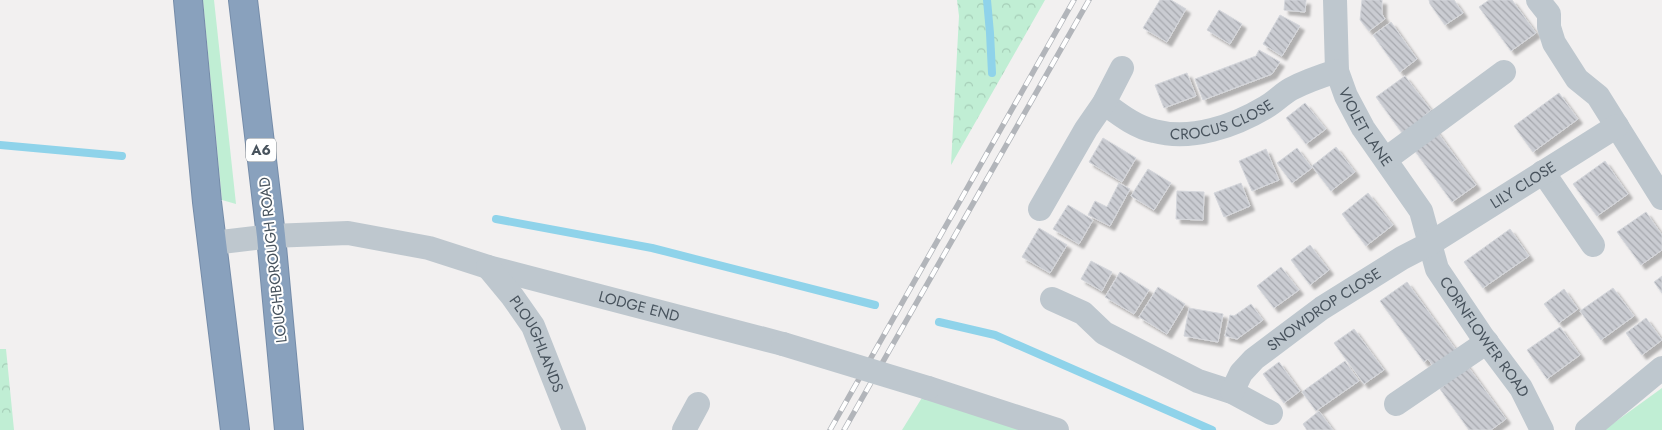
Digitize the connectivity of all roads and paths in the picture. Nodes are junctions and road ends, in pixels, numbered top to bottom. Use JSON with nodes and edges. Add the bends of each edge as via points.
{"nodes":[{"id":1,"x":188,"y":0,"type":"edge"},
{"id":2,"x":242,"y":0,"type":"edge"},
{"id":3,"x":1335,"y":0,"type":"edge"},
{"id":4,"x":1538,"y":0,"type":"edge"},
{"id":5,"x":1122,"y":68,"type":"dead end"},
{"id":6,"x":1337,"y":71,"type":"junction"},
{"id":7,"x":1504,"y":72,"type":"dead end"},
{"id":8,"x":1104,"y":103,"type":"junction"},
{"id":9,"x":1616,"y":126,"type":"junction"},
{"id":10,"x":1386,"y":159,"type":"junction"},
{"id":11,"x":1543,"y":172,"type":"junction"},
{"id":12,"x":1662,"y":198,"type":"edge"},
{"id":13,"x":1040,"y":209,"type":"dead end"},
{"id":14,"x":271,"y":236,"type":"junction"},
{"id":15,"x":213,"y":243,"type":"junction"},
{"id":16,"x":1431,"y":243,"type":"junction"},
{"id":17,"x":1593,"y":245,"type":"dead end"},
{"id":18,"x":488,"y":267,"type":"junction"},
{"id":19,"x":1052,"y":300,"type":"dead end"},
{"id":20,"x":1487,"y":342,"type":"junction"},
{"id":21,"x":1662,"y":368,"type":"edge"},
{"id":22,"x":1232,"y":392,"type":"junction"},
{"id":23,"x":698,"y":404,"type":"dead end"},
{"id":24,"x":1396,"y":404,"type":"dead end"},
{"id":25,"x":1271,"y":413,"type":"dead end"},
{"id":26,"x":235,"y":430,"type":"edge"},
{"id":27,"x":289,"y":430,"type":"edge"},
{"id":28,"x":574,"y":430,"type":"edge"},
{"id":29,"x":684,"y":430,"type":"edge"},
{"id":30,"x":1056,"y":430,"type":"edge"},
{"id":31,"x":1542,"y":430,"type":"edge"},
{"id":32,"x":1587,"y":430,"type":"edge"}],
"edges":[{"from":1,"to":15,"type":"highway"},
{"from":2,"to":14,"type":"highway","name":"LOUGHBOROUGH ROAD","number":"A6"},
{"from":3,"to":6,"type":"street","name":"VIOLET LANE"},
{"from":4,"to":9,"type":"street","via":[[1549,14],[1554,43],[1577,79],[1598,96]]},
{"from":5,"to":8,"type":"street"},
{"from":6,"to":8,"type":"street","name":"CROCUS CLOSE","via":[[1290,90],[1243,119],[1215,129],[1183,134],[1153,131],[1128,120]]},
{"from":6,"to":10,"type":"street","name":"VIOLET LANE","via":[[1363,128]]},
{"from":7,"to":10,"type":"street"},
{"from":8,"to":13,"type":"street"},
{"from":9,"to":11,"type":"street","name":"LILY CLOSE"},
{"from":9,"to":12,"type":"street"},
{"from":10,"to":16,"type":"street","name":"VIOLET LANE","via":[[1421,211]]},
{"from":11,"to":16,"type":"street","name":"LILY CLOSE"},
{"from":11,"to":17,"type":"street"},
{"from":14,"to":15,"type":"street","name":"LODGE END"},
{"from":14,"to":18,"type":"street","name":"LODGE END","via":[[348,233],[428,248]]},
{"from":14,"to":27,"type":"highway","name":"LOUGHBOROUGH ROAD","number":"A6"},
{"from":15,"to":26,"type":"highway"},
{"from":16,"to":20,"type":"street","name":"CORNFLOWER ROAD","via":[[1437,269]]},
{"from":16,"to":22,"type":"street","name":"SNOWDROP CLOSE","via":[[1322,308],[1254,359],[1241,373]]},
{"from":18,"to":28,"type":"street","name":"PLOUGHLANDS","via":[[533,326]]},
{"from":18,"to":30,"type":"street","name":"LODGE END","bridge":true,"via":[[783,344]]},
{"from":19,"to":22,"type":"street","via":[[1083,312],[1104,333],[1198,381]]},
{"from":20,"to":24,"type":"street"},
{"from":20,"to":31,"type":"street","name":"CORNFLOWER ROAD","via":[[1521,388]]},
{"from":21,"to":32,"type":"street"},
{"from":22,"to":25,"type":"street"},
{"from":23,"to":29,"type":"street"}]}
